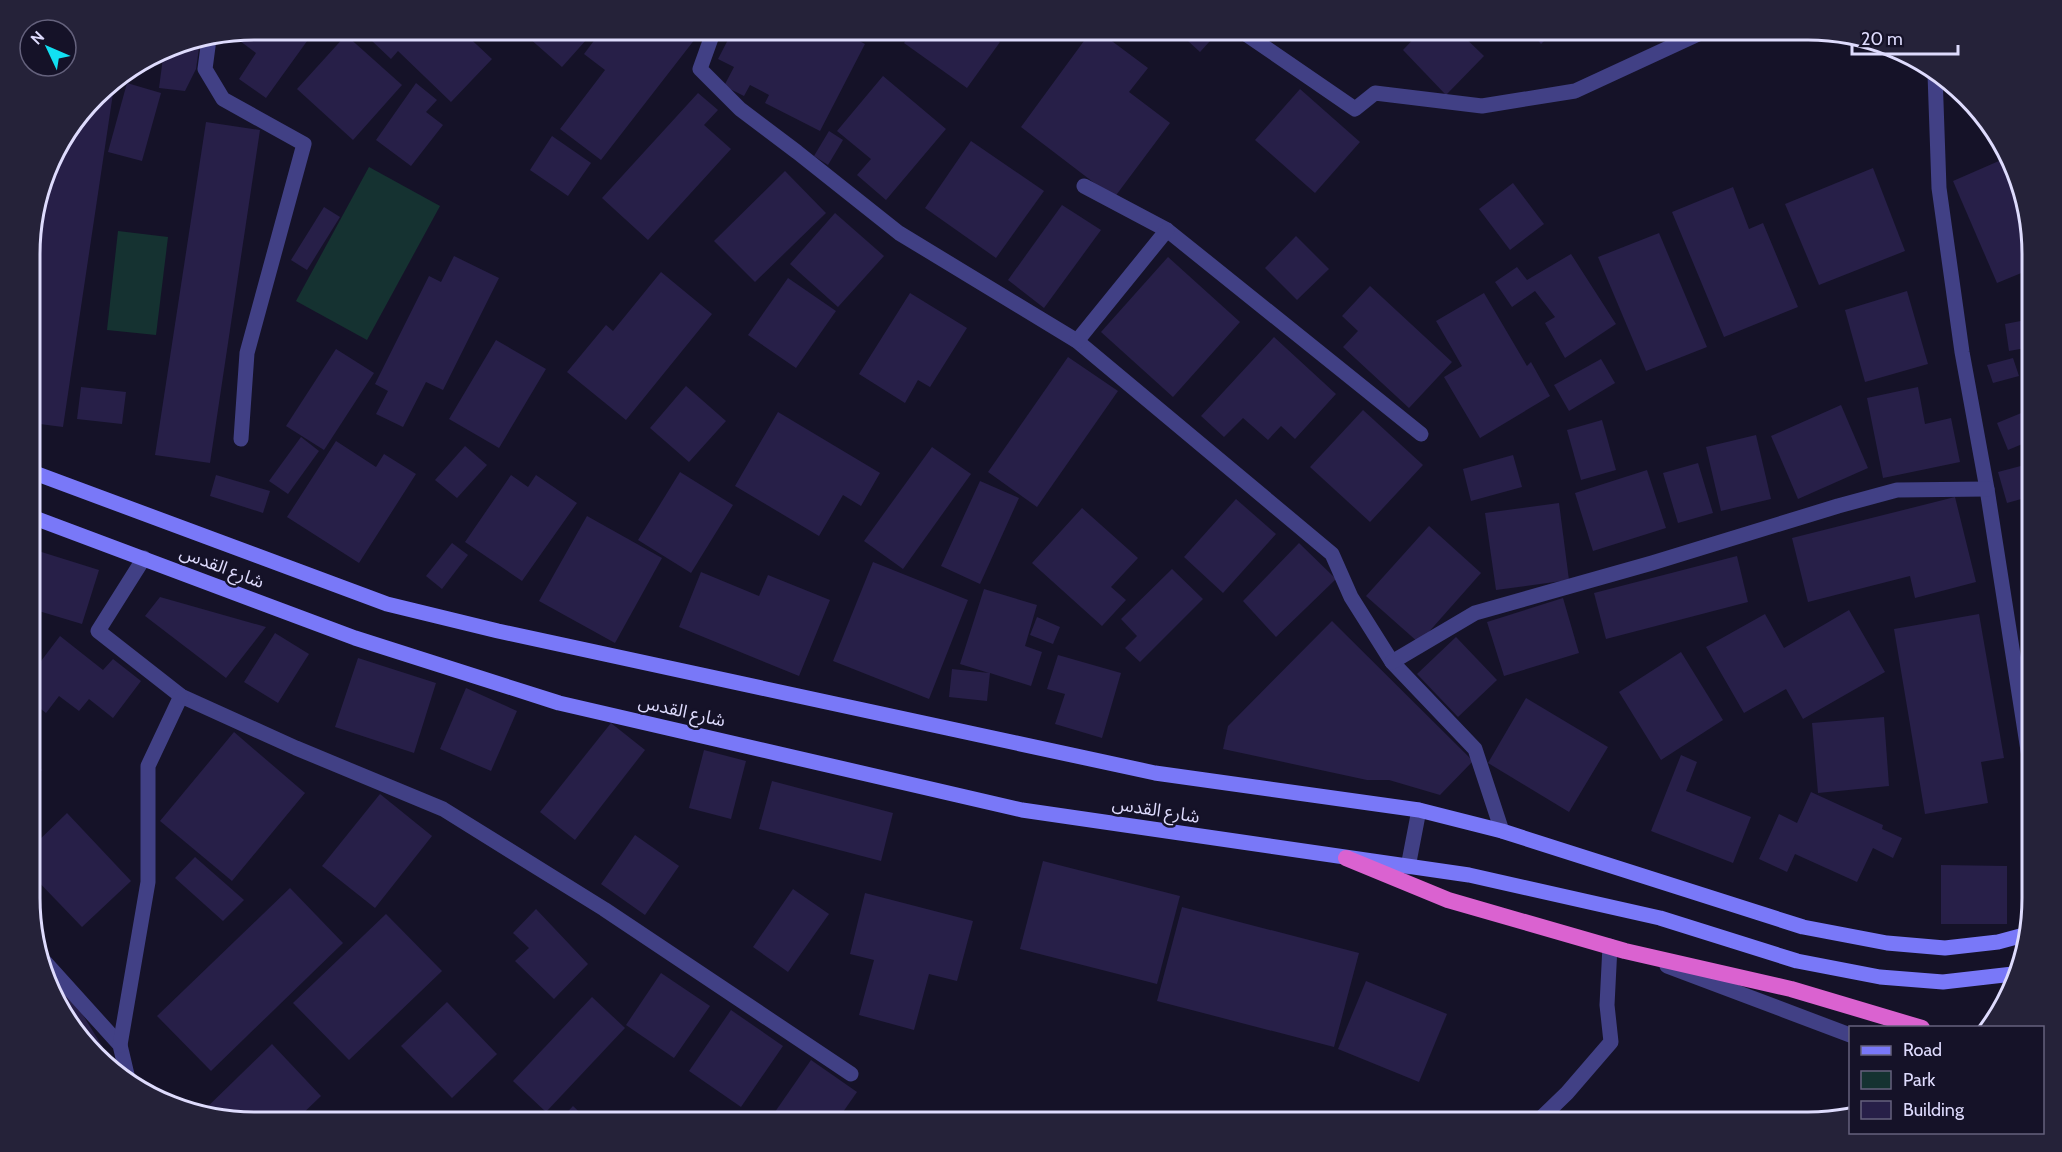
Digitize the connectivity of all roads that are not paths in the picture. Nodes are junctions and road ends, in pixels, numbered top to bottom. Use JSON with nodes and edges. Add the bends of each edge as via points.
{"nodes":[{"id":1,"x":710,"y":40,"type":"edge"},
{"id":2,"x":1255,"y":40,"type":"edge"},
{"id":3,"x":1685,"y":40,"type":"edge"},
{"id":4,"x":208,"y":46,"type":"edge"},
{"id":5,"x":1935,"y":83,"type":"edge"},
{"id":6,"x":1084,"y":186,"type":"dead end"},
{"id":7,"x":1167,"y":230,"type":"junction"},
{"id":8,"x":1077,"y":341,"type":"junction"},
{"id":9,"x":1421,"y":434,"type":"dead end"},
{"id":10,"x":241,"y":439,"type":"dead end"},
{"id":11,"x":40,"y":475,"type":"edge"},
{"id":12,"x":1987,"y":489,"type":"junction"},
{"id":13,"x":40,"y":520,"type":"edge"},
{"id":14,"x":144,"y":558,"type":"junction"},
{"id":15,"x":1392,"y":662,"type":"junction"},
{"id":16,"x":181,"y":696,"type":"junction"},
{"id":17,"x":2022,"y":710,"type":"edge"},
{"id":18,"x":1419,"y":810,"type":"junction"},
{"id":19,"x":1502,"y":831,"type":"junction"},
{"id":20,"x":1346,"y":858,"type":"junction"},
{"id":21,"x":1408,"y":867,"type":"junction"},
{"id":22,"x":2017,"y":937,"type":"edge"},
{"id":23,"x":1617,"y":948,"type":"junction"},
{"id":24,"x":55,"y":973,"type":"edge"},
{"id":25,"x":2007,"y":975,"type":"edge"},
{"id":26,"x":1915,"y":1026,"type":"edge"},
{"id":27,"x":1849,"y":1034,"type":"edge"},
{"id":28,"x":120,"y":1045,"type":"junction"},
{"id":29,"x":125,"y":1068,"type":"edge"},
{"id":30,"x":851,"y":1074,"type":"dead end"},
{"id":31,"x":1547,"y":1112,"type":"edge"}],
"edges":[{"from":1,"to":8,"type":"street","via":[[700,69],[740,109],[899,233]]},
{"from":2,"to":3,"type":"street","via":[[1355,109],[1376,93],[1482,106],[1575,91]]},
{"from":4,"to":10,"type":"street","via":[[206,69],[223,99],[304,144],[246,353]]},
{"from":5,"to":12,"type":"street","via":[[1939,188],[1962,352]]},
{"from":6,"to":7,"type":"street"},
{"from":7,"to":8,"type":"street"},
{"from":7,"to":9,"type":"street"},
{"from":8,"to":15,"type":"street","via":[[1332,554],[1351,597]]},
{"from":11,"to":18,"type":"main road","name":"شارع القدس","via":[[387,604],[1155,773]]},
{"from":12,"to":15,"type":"street","via":[[1897,490],[1838,506],[1475,613]]},
{"from":12,"to":17,"type":"street"},
{"from":13,"to":14,"type":"main road","name":"شارع القدس"},
{"from":14,"to":16,"type":"street","via":[[98,632]]},
{"from":14,"to":20,"type":"main road","name":"شارع القدس","via":[[355,638],[559,703],[1022,810]]},
{"from":15,"to":19,"type":"street","via":[[1475,749]]},
{"from":16,"to":28,"type":"street","via":[[148,766],[148,882]]},
{"from":16,"to":30,"type":"street","via":[[443,809],[604,909]]},
{"from":18,"to":19,"type":"main road","name":"شارع القدس"},
{"from":18,"to":21,"type":"street"},
{"from":19,"to":22,"type":"main road","name":"شارع القدس","via":[[1803,927],[1887,943],[1945,948]]},
{"from":20,"to":21,"type":"main road","name":"شارع القدس"},
{"from":20,"to":23,"type":"highway","via":[[1448,900]]},
{"from":21,"to":25,"type":"main road","name":"شارع القدس","via":[[1468,875],[1660,918],[1797,961],[1880,978],[1943,982]]},
{"from":23,"to":26,"type":"highway","via":[[1791,989]]},
{"from":23,"to":27,"type":"street"},
{"from":23,"to":31,"type":"street","via":[[1607,1005],[1611,1042]]},
{"from":24,"to":28,"type":"street"},
{"from":28,"to":29,"type":"street"}]}
